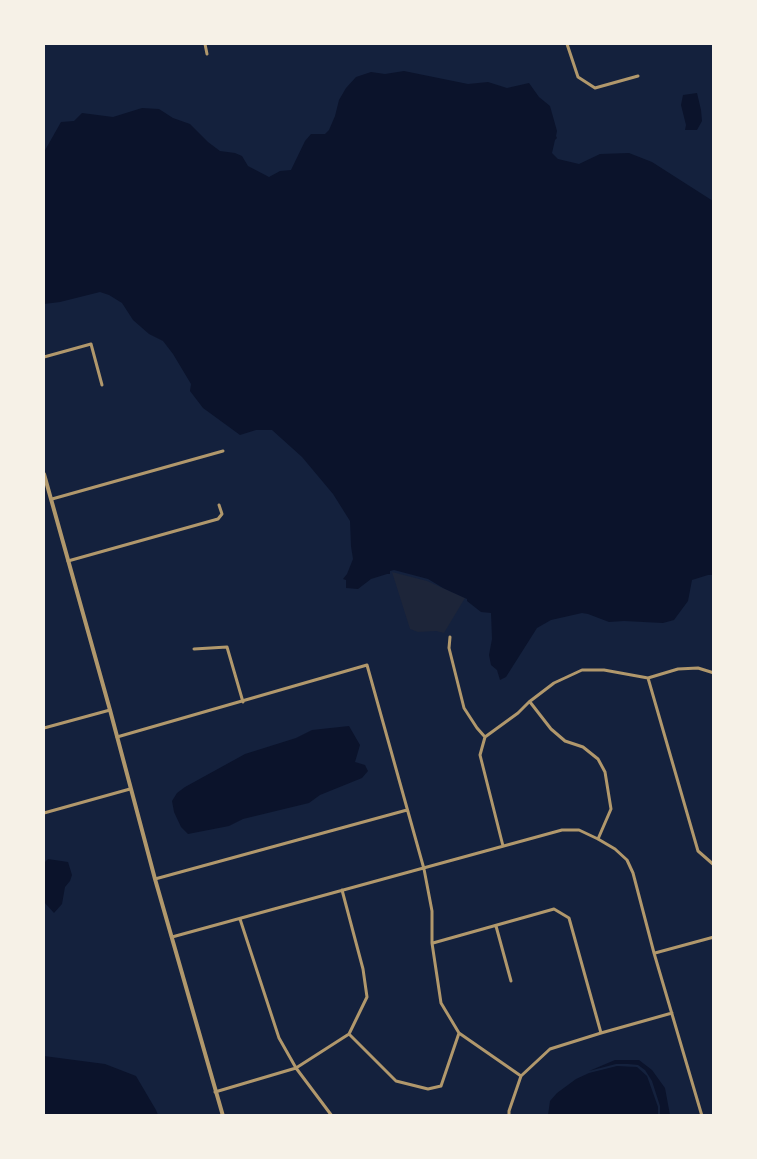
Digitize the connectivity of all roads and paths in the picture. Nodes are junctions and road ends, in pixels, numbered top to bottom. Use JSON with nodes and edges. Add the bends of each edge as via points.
{"nodes":[{"id":1,"x":204,"y":44,"type":"edge"},
{"id":2,"x":567,"y":44,"type":"edge"},
{"id":3,"x":207,"y":54,"type":"dead end"},
{"id":4,"x":638,"y":76,"type":"dead end"},
{"id":5,"x":44,"y":357,"type":"edge"},
{"id":6,"x":102,"y":386,"type":"dead end"},
{"id":7,"x":223,"y":451,"type":"dead end"},
{"id":8,"x":44,"y":474,"type":"edge"},
{"id":9,"x":51,"y":499,"type":"junction"},
{"id":10,"x":219,"y":505,"type":"dead end"},
{"id":11,"x":68,"y":561,"type":"junction"},
{"id":12,"x":450,"y":637,"type":"dead end"},
{"id":13,"x":194,"y":649,"type":"dead end"},
{"id":14,"x":714,"y":673,"type":"edge"},
{"id":15,"x":648,"y":678,"type":"junction"},
{"id":16,"x":243,"y":702,"type":"junction"},
{"id":17,"x":529,"y":702,"type":"junction"},
{"id":18,"x":110,"y":710,"type":"junction"},
{"id":19,"x":44,"y":728,"type":"edge"},
{"id":20,"x":485,"y":737,"type":"junction"},
{"id":21,"x":117,"y":738,"type":"junction"},
{"id":22,"x":130,"y":789,"type":"junction"},
{"id":23,"x":407,"y":810,"type":"junction"},
{"id":24,"x":44,"y":813,"type":"edge"},
{"id":25,"x":598,"y":839,"type":"junction"},
{"id":26,"x":503,"y":846,"type":"junction"},
{"id":27,"x":714,"y":865,"type":"edge"},
{"id":28,"x":424,"y":869,"type":"junction"},
{"id":29,"x":155,"y":879,"type":"junction"},
{"id":30,"x":342,"y":890,"type":"junction"},
{"id":31,"x":240,"y":919,"type":"junction"},
{"id":32,"x":496,"y":926,"type":"junction"},
{"id":33,"x":172,"y":937,"type":"junction"},
{"id":34,"x":714,"y":937,"type":"edge"},
{"id":35,"x":432,"y":943,"type":"junction"},
{"id":36,"x":654,"y":953,"type":"junction"},
{"id":37,"x":511,"y":981,"type":"dead end"},
{"id":38,"x":672,"y":1013,"type":"junction"},
{"id":39,"x":459,"y":1033,"type":"junction"},
{"id":40,"x":601,"y":1033,"type":"junction"},
{"id":41,"x":350,"y":1034,"type":"junction"},
{"id":42,"x":296,"y":1068,"type":"junction"},
{"id":43,"x":521,"y":1076,"type":"junction"},
{"id":44,"x":215,"y":1092,"type":"junction"},
{"id":45,"x":223,"y":1116,"type":"edge"},
{"id":46,"x":332,"y":1116,"type":"edge"},
{"id":47,"x":509,"y":1116,"type":"edge"},
{"id":48,"x":702,"y":1116,"type":"edge"}],
"edges":[{"from":1,"to":3,"type":"street"},
{"from":2,"to":4,"type":"street","via":[[578,77],[595,88]]},
{"from":5,"to":6,"type":"street","via":[[91,344]]},
{"from":7,"to":9,"type":"street"},
{"from":8,"to":9,"type":"street"},
{"from":9,"to":11,"type":"street"},
{"from":10,"to":11,"type":"street","via":[[222,514],[218,519]]},
{"from":11,"to":18,"type":"street"},
{"from":12,"to":20,"type":"street","via":[[449,648],[464,708]]},
{"from":13,"to":16,"type":"street","via":[[227,647]]},
{"from":14,"to":15,"type":"street","via":[[698,668],[678,669]]},
{"from":15,"to":17,"type":"street","via":[[582,670],[554,683]]},
{"from":15,"to":27,"type":"street","via":[[698,851]]},
{"from":16,"to":21,"type":"street"},
{"from":16,"to":23,"type":"street","via":[[367,665]]},
{"from":17,"to":20,"type":"street"},
{"from":17,"to":25,"type":"street","via":[[565,741],[583,747],[598,759],[611,809]]},
{"from":18,"to":19,"type":"street"},
{"from":18,"to":21,"type":"street"},
{"from":20,"to":26,"type":"street","via":[[480,755]]},
{"from":21,"to":22,"type":"street"},
{"from":22,"to":24,"type":"street"},
{"from":22,"to":29,"type":"street"},
{"from":23,"to":28,"type":"street"},
{"from":23,"to":29,"type":"street"},
{"from":25,"to":26,"type":"street","via":[[579,830],[562,830]]},
{"from":25,"to":36,"type":"street","via":[[627,860]]},
{"from":26,"to":28,"type":"street"},
{"from":28,"to":30,"type":"street"},
{"from":28,"to":35,"type":"street","via":[[432,911]]},
{"from":29,"to":33,"type":"street"},
{"from":30,"to":31,"type":"street"},
{"from":30,"to":41,"type":"street","via":[[367,997]]},
{"from":31,"to":33,"type":"street"},
{"from":31,"to":42,"type":"street","via":[[279,1038]]},
{"from":32,"to":35,"type":"street"},
{"from":32,"to":37,"type":"street"},
{"from":32,"to":40,"type":"street","via":[[554,909],[568,918]]},
{"from":33,"to":44,"type":"street"},
{"from":34,"to":36,"type":"street"},
{"from":35,"to":39,"type":"street","via":[[441,1004]]},
{"from":36,"to":38,"type":"street"},
{"from":38,"to":40,"type":"street"},
{"from":38,"to":48,"type":"street"},
{"from":39,"to":41,"type":"street","via":[[441,1086],[428,1089],[396,1081]]},
{"from":39,"to":43,"type":"street"},
{"from":40,"to":43,"type":"street","via":[[550,1049]]},
{"from":41,"to":42,"type":"street"},
{"from":42,"to":44,"type":"street"},
{"from":42,"to":46,"type":"street"},
{"from":43,"to":47,"type":"street"},
{"from":44,"to":45,"type":"street"}]}
